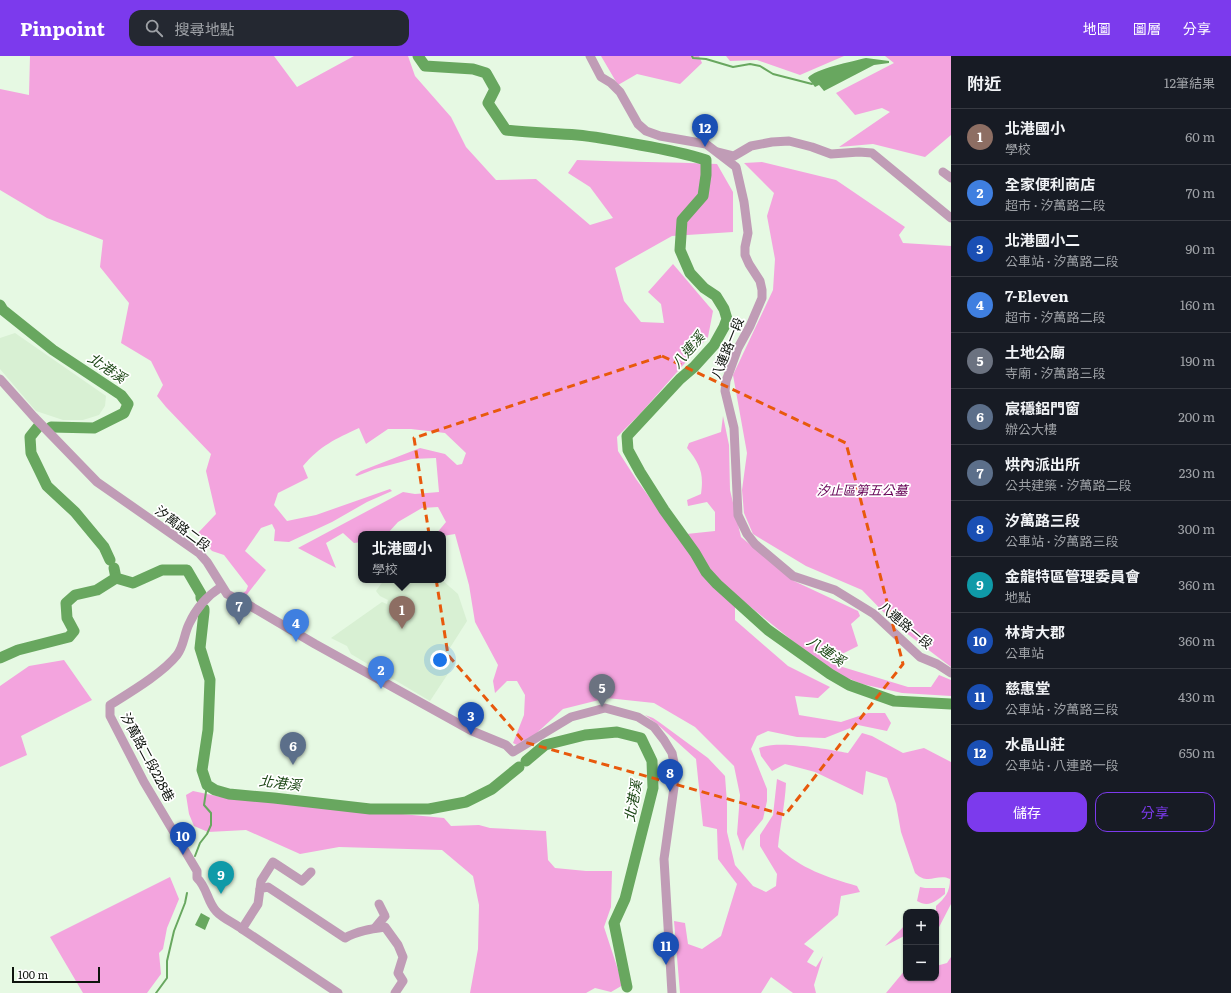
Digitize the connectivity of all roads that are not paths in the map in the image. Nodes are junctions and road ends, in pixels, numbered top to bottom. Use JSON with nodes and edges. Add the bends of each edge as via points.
{"nodes":[{"id":1,"x":590,"y":56,"type":"edge"},
{"id":2,"x":714,"y":152,"type":"junction"},
{"id":3,"x":943,"y":172,"type":"dead end"},
{"id":4,"x":951,"y":178,"type":"edge"},
{"id":5,"x":951,"y":218,"type":"edge"},
{"id":6,"x":0,"y":379,"type":"edge"},
{"id":7,"x":221,"y":587,"type":"junction"},
{"id":8,"x":951,"y":673,"type":"edge"},
{"id":9,"x":311,"y":872,"type":"dead end"},
{"id":10,"x":260,"y":889,"type":"junction"},
{"id":11,"x":379,"y":904,"type":"dead end"},
{"id":12,"x":242,"y":928,"type":"junction"},
{"id":13,"x":375,"y":928,"type":"junction"},
{"id":14,"x":338,"y":993,"type":"edge"},
{"id":15,"x":395,"y":993,"type":"edge"},
{"id":16,"x":672,"y":993,"type":"edge"}],
"edges":[{"from":1,"to":2,"type":"street","name":"八連路一段","via":[[601,76],[620,92],[638,124],[646,131],[706,144]]},
{"from":2,"to":5,"type":"street","via":[[734,156],[751,146],[789,142],[812,146],[831,154],[872,153]]},
{"from":2,"to":8,"type":"street","name":"八連路一段","via":[[736,167],[748,233],[745,255],[760,281],[762,290],[762,298],[738,348],[726,381],[725,391],[734,428],[738,515],[755,544],[792,576],[835,590],[874,614],[920,657]]},
{"from":3,"to":4,"type":"street"},
{"from":6,"to":7,"type":"street","name":"汐萬路二段","via":[[97,482],[199,553]]},
{"from":7,"to":12,"type":"street","name":"汐萬路二段228巷","via":[[196,610],[177,655],[155,675],[110,705],[110,716],[144,782],[197,871],[197,878],[203,884],[216,912]]},
{"from":7,"to":16,"type":"street","name":"汐萬路二段","via":[[227,594],[315,644],[472,731],[506,745],[513,752],[571,717],[605,708],[638,717],[654,727],[672,753],[676,773],[664,859]]},
{"from":9,"to":10,"type":"street","via":[[302,881],[273,862],[261,881]]},
{"from":10,"to":12,"type":"street","via":[[258,904]]},
{"from":10,"to":13,"type":"street","via":[[268,887],[345,938]]},
{"from":11,"to":13,"type":"street","via":[[385,916]]},
{"from":12,"to":14,"type":"street"},
{"from":13,"to":15,"type":"street","via":[[386,927],[403,956],[398,973],[403,981]]}]}
